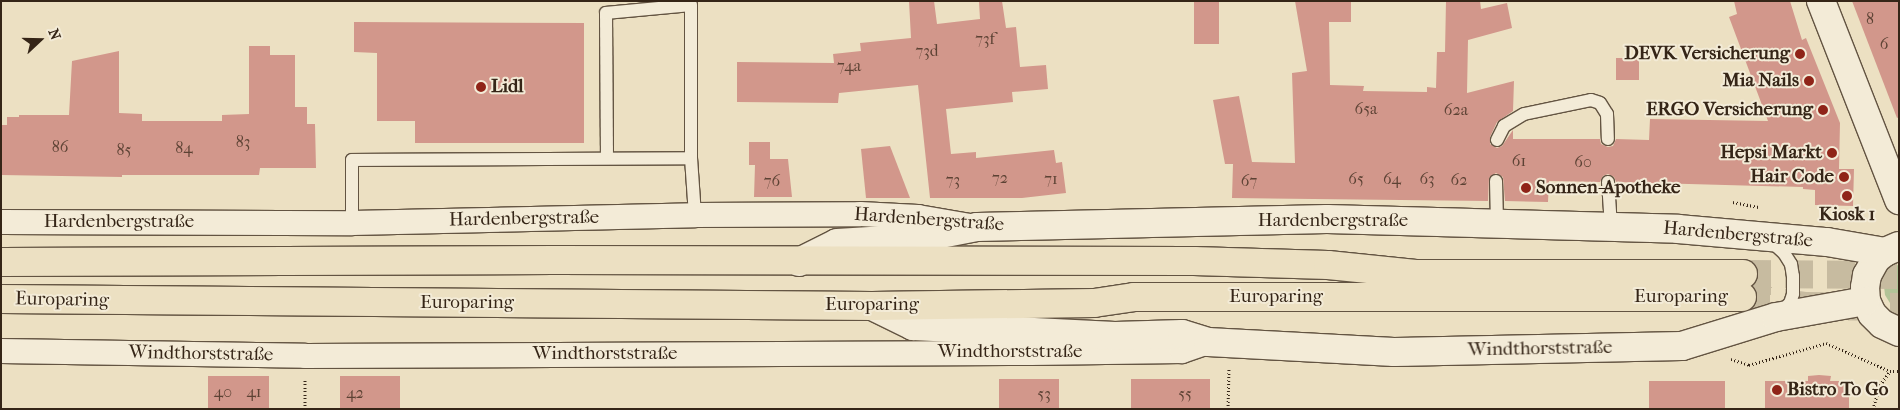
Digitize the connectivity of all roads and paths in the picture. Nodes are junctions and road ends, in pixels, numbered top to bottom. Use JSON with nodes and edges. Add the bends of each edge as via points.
{"nodes":[{"id":1,"x":1821,"y":1,"type":"edge"},
{"id":2,"x":1608,"y":139,"type":"dead end"},
{"id":3,"x":1497,"y":140,"type":"dead end"},
{"id":4,"x":607,"y":157,"type":"junction"},
{"id":5,"x":691,"y":158,"type":"junction"},
{"id":6,"x":1496,"y":181,"type":"dead end"},
{"id":7,"x":1608,"y":182,"type":"dead end"},
{"id":8,"x":1899,"y":200,"type":"edge"},
{"id":9,"x":695,"y":215,"type":"junction"},
{"id":10,"x":1,"y":222,"type":"edge"},
{"id":11,"x":352,"y":223,"type":"junction"},
{"id":12,"x":1496,"y":224,"type":"junction"},
{"id":13,"x":1611,"y":226,"type":"junction"},
{"id":14,"x":977,"y":227,"type":"junction"},
{"id":15,"x":1763,"y":236,"type":"junction"},
{"id":16,"x":1892,"y":248,"type":"edge"},
{"id":17,"x":1,"y":262,"type":"edge"},
{"id":18,"x":799,"y":262,"type":"junction"},
{"id":19,"x":1,"y":299,"type":"edge"},
{"id":20,"x":1866,"y":301,"type":"junction"},
{"id":21,"x":872,"y":306,"type":"junction"},
{"id":22,"x":1776,"y":318,"type":"junction"},
{"id":23,"x":1899,"y":332,"type":"edge"},
{"id":24,"x":1219,"y":342,"type":"junction"},
{"id":25,"x":1,"y":352,"type":"edge"},
{"id":26,"x":1730,"y":359,"type":"dead end"},
{"id":27,"x":1890,"y":371,"type":"junction"},
{"id":28,"x":1899,"y":372,"type":"edge"},
{"id":29,"x":1228,"y":409,"type":"edge"},
{"id":30,"x":1873,"y":409,"type":"edge"}],
"edges":[{"from":1,"to":8,"type":"main road"},
{"from":2,"to":3,"type":"lane","via":[[1607,114],[1600,103],[1591,100],[1524,114],[1504,126]]},
{"from":4,"to":5,"type":"lane"},
{"from":4,"to":5,"type":"lane","via":[[606,13],[691,5]]},
{"from":4,"to":11,"type":"lane","via":[[352,160]]},
{"from":5,"to":9,"type":"lane"},
{"from":6,"to":12,"type":"lane"},
{"from":7,"to":13,"type":"lane"},
{"from":9,"to":11,"type":"street","name":"Hardenbergstraße"},
{"from":9,"to":14,"type":"street","name":"Hardenbergstraße","via":[[860,214],[918,217]]},
{"from":10,"to":11,"type":"street","name":"Hardenbergstraße"},
{"from":12,"to":13,"type":"main road","name":"Hardenbergstraße"},
{"from":12,"to":14,"type":"main road","name":"Hardenbergstraße","via":[[1327,219]]},
{"from":13,"to":15,"type":"main road","name":"Hardenbergstraße"},
{"from":14,"to":18,"type":"main road","name":"Europaring","via":[[920,238],[837,243]]},
{"from":15,"to":16,"type":"main road","name":"Hardenbergstraße"},
{"from":15,"to":22,"type":"lane","via":[[1784,253],[1791,264],[1795,287],[1790,303]]},
{"from":16,"to":20,"type":"main road","via":[[1872,265],[1867,275]]},
{"from":17,"to":18,"type":"highway","name":"Europaring"},
{"from":18,"to":21,"type":"highway","name":"Europaring","via":[[1194,261],[1328,265],[1416,274],[1742,285],[1134,297],[1087,303]]},
{"from":19,"to":21,"type":"highway","name":"Europaring"},
{"from":20,"to":22,"type":"main road","name":"Windthorststraße"},
{"from":20,"to":23,"type":"main road","via":[[1882,324]]},
{"from":21,"to":24,"type":"main road","name":"Windthorststraße","via":[[914,326],[1115,336],[1182,334]]},
{"from":22,"to":24,"type":"main road","name":"Windthorststraße","via":[[1682,346],[1394,352]]},
{"from":24,"to":25,"type":"street","name":"Windthorststraße","via":[[1182,351],[1020,353],[305,356]]},
{"from":24,"to":29,"type":"path"},
{"from":26,"to":27,"type":"path","via":[[1749,364],[1826,343]]},
{"from":27,"to":28,"type":"path"},
{"from":27,"to":30,"type":"path","via":[[1880,385]]}]}
